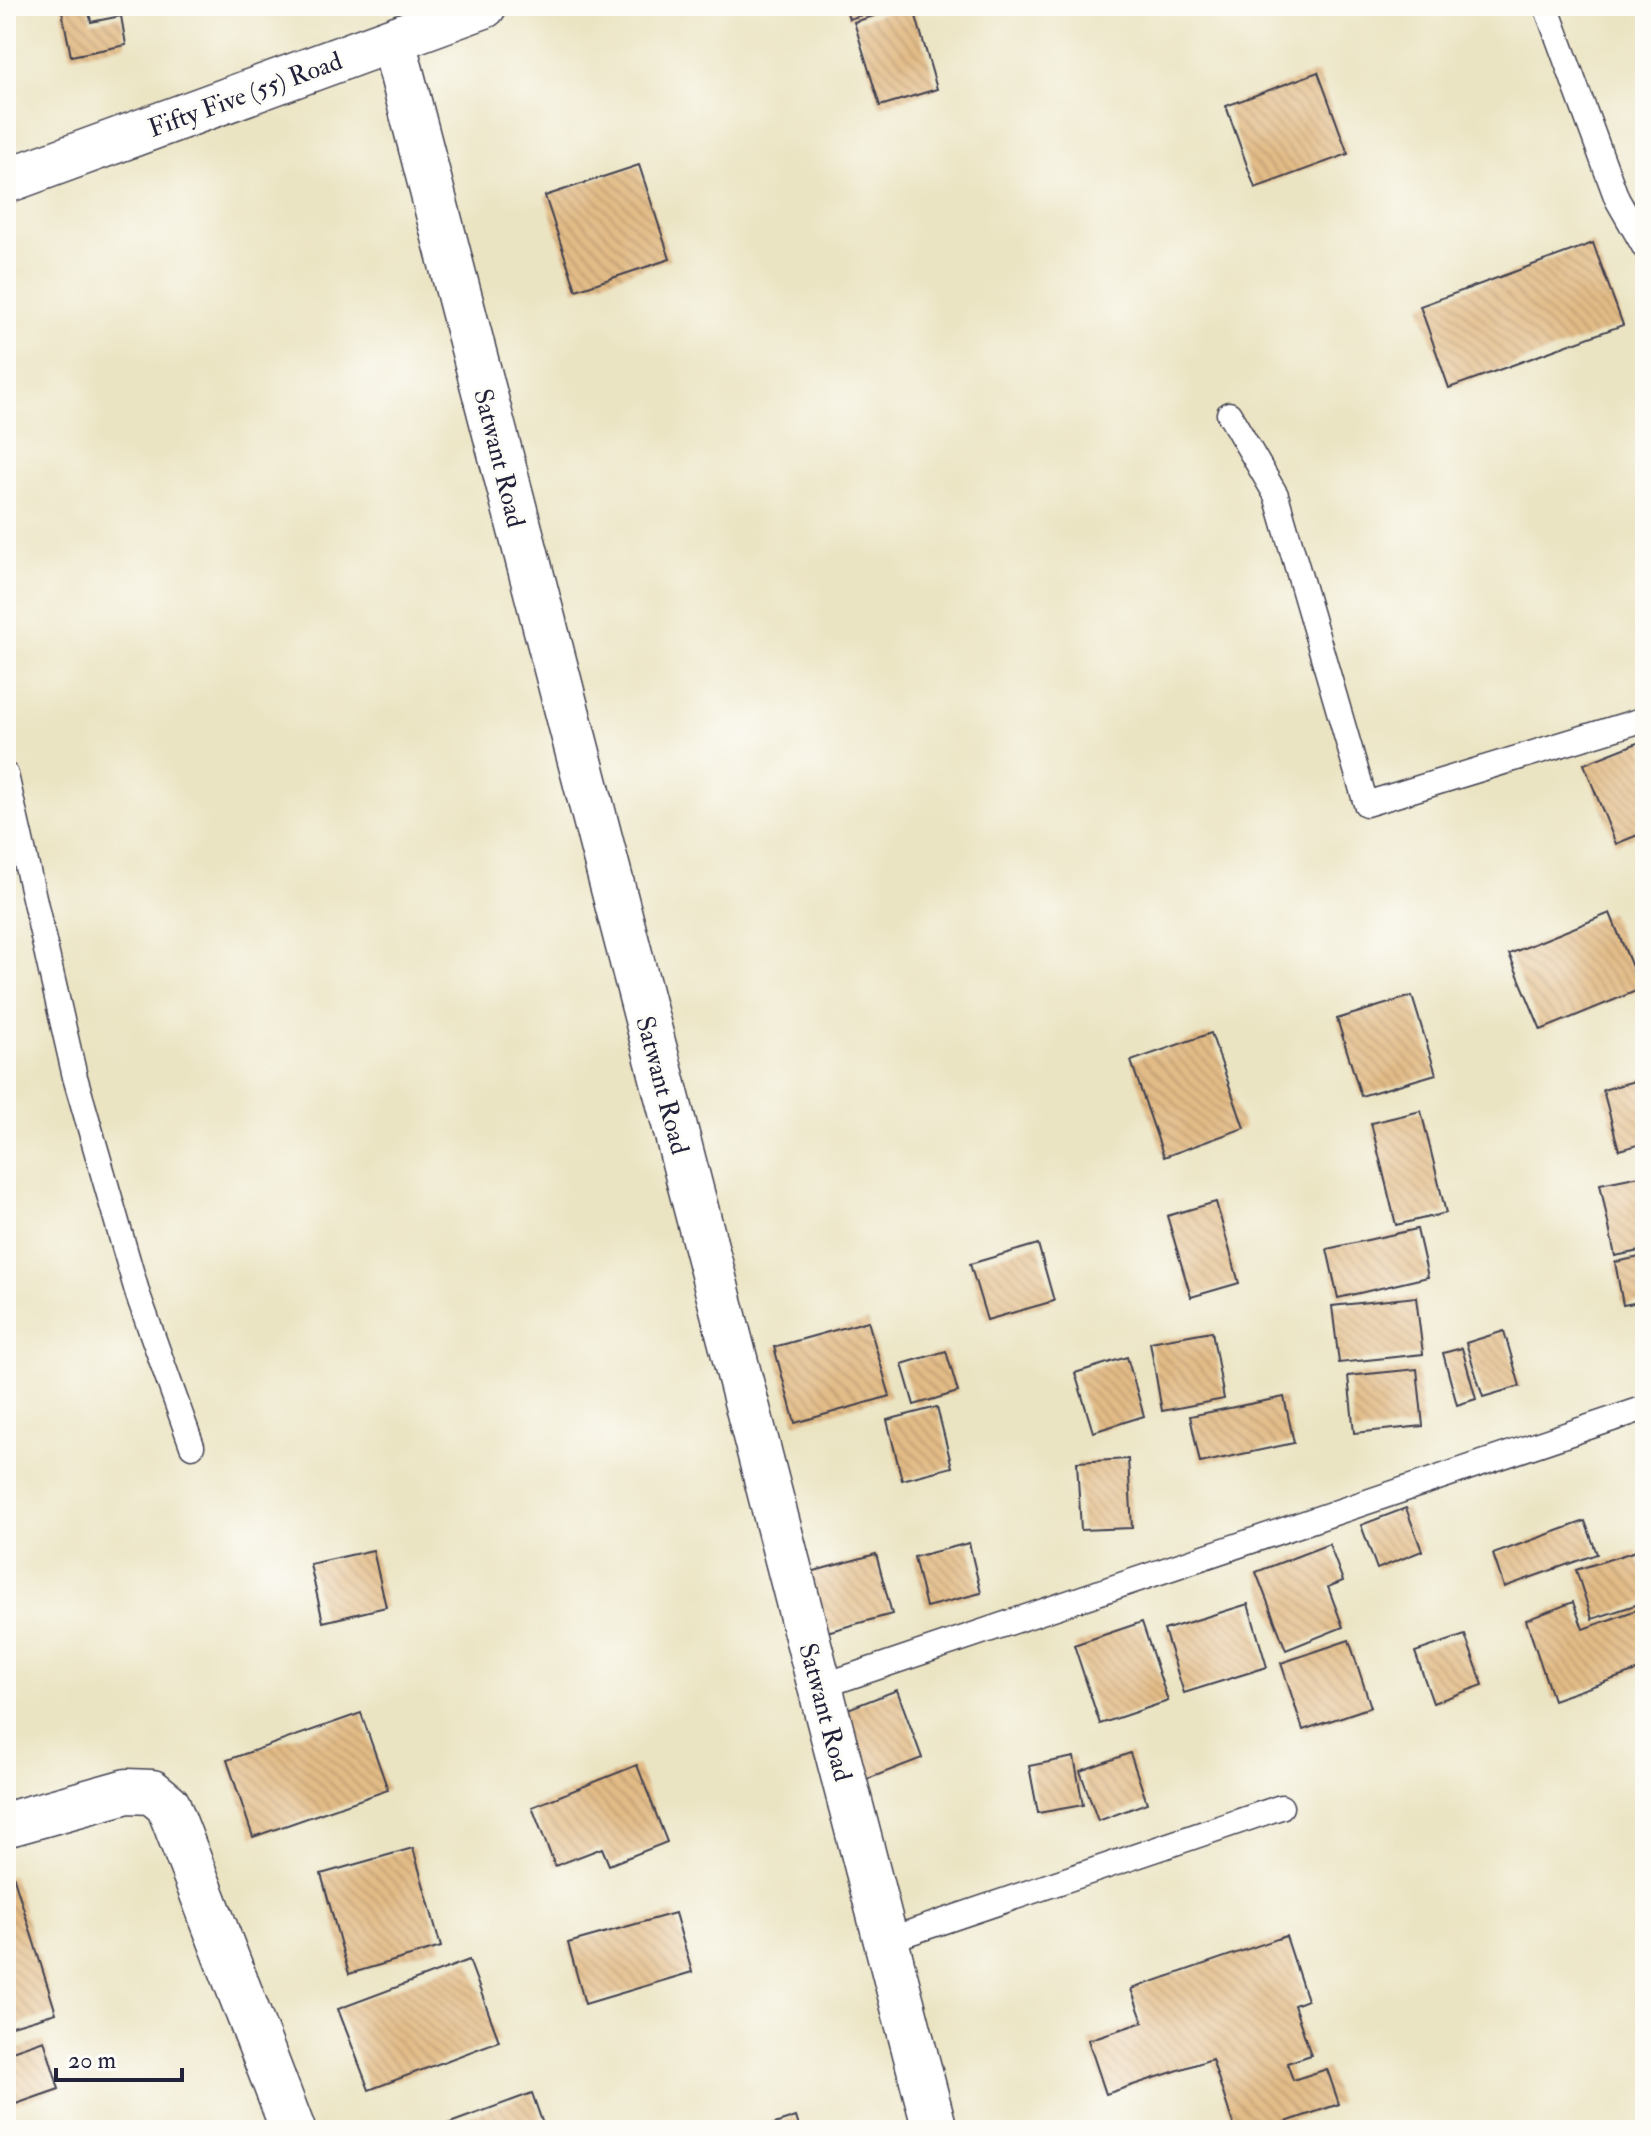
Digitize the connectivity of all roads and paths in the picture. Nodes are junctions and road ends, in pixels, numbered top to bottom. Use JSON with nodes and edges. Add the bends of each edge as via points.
{"nodes":[{"id":1,"x":484,"y":6,"type":"edge"},
{"id":2,"x":1546,"y":6,"type":"edge"},
{"id":3,"x":393,"y":40,"type":"junction"},
{"id":4,"x":6,"y":181,"type":"edge"},
{"id":5,"x":1645,"y":248,"type":"edge"},
{"id":6,"x":1229,"y":414,"type":"dead end"},
{"id":7,"x":1645,"y":719,"type":"edge"},
{"id":8,"x":6,"y":775,"type":"edge"},
{"id":9,"x":1645,"y":1408,"type":"edge"},
{"id":10,"x":192,"y":1446,"type":"dead end"},
{"id":11,"x":819,"y":1687,"type":"junction"},
{"id":12,"x":1281,"y":1807,"type":"dead end"},
{"id":13,"x":12,"y":1823,"type":"dead end"},
{"id":14,"x":885,"y":1941,"type":"junction"},
{"id":15,"x":293,"y":2130,"type":"edge"},
{"id":16,"x":935,"y":2130,"type":"edge"}],
"edges":[{"from":1,"to":3,"type":"street","name":"Fifty Five (55) Road"},
{"from":2,"to":5,"type":"lane","via":[[1617,199]]},
{"from":3,"to":4,"type":"street","name":"Fifty Five (55) Road"},
{"from":3,"to":11,"type":"street","name":"Satwant Road"},
{"from":6,"to":7,"type":"lane","via":[[1276,495],[1366,804]]},
{"from":8,"to":10,"type":"lane","via":[[75,1077],[138,1295]]},
{"from":9,"to":11,"type":"lane"},
{"from":11,"to":14,"type":"street","name":"Satwant Road"},
{"from":12,"to":14,"type":"lane"},
{"from":13,"to":15,"type":"street","via":[[127,1791],[152,1792],[168,1805]]},
{"from":14,"to":16,"type":"street","name":"Satwant Road"}]}
